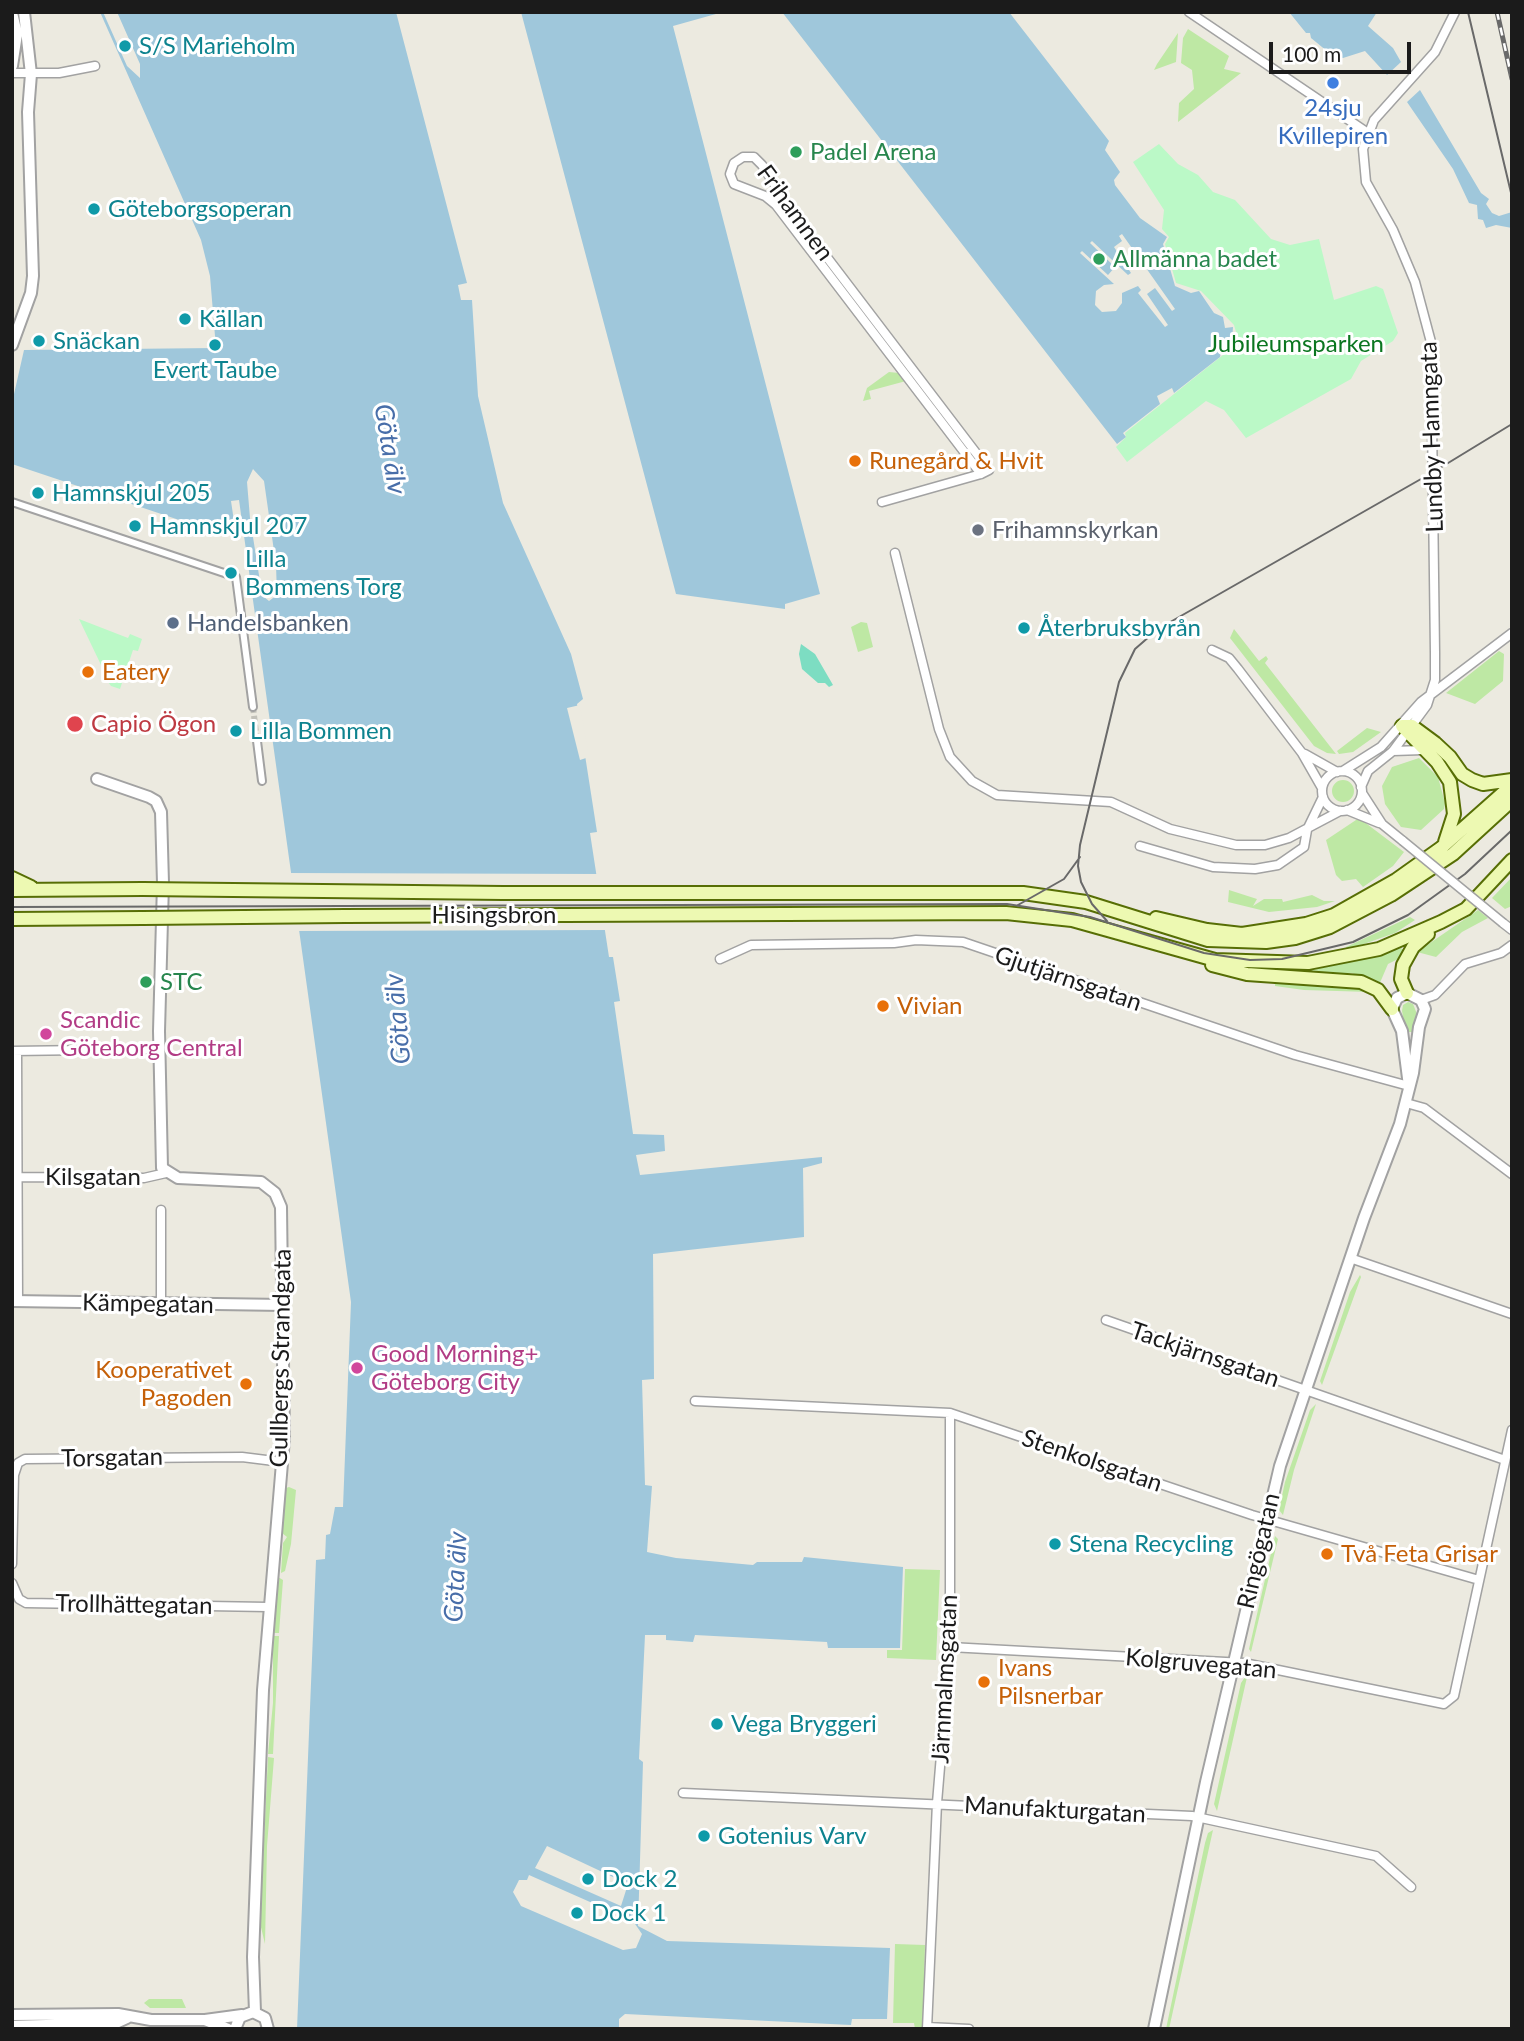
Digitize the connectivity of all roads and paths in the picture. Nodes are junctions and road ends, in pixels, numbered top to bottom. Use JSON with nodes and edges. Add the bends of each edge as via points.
{"nodes":[{"id":1,"x":24,"y":12,"type":"edge"},
{"id":2,"x":1189,"y":12,"type":"edge"},
{"id":3,"x":1455,"y":12,"type":"edge"},
{"id":4,"x":12,"y":13,"type":"edge"},
{"id":5,"x":12,"y":66,"type":"edge"},
{"id":6,"x":95,"y":66,"type":"dead end"},
{"id":7,"x":12,"y":73,"type":"edge"},
{"id":8,"x":32,"y":74,"type":"junction"},
{"id":9,"x":1368,"y":133,"type":"junction"},
{"id":10,"x":12,"y":345,"type":"edge"},
{"id":11,"x":981,"y":474,"type":"junction"},
{"id":12,"x":12,"y":502,"type":"edge"},
{"id":13,"x":882,"y":502,"type":"dead end"},
{"id":14,"x":895,"y":554,"type":"dead end"},
{"id":15,"x":1512,"y":633,"type":"edge"},
{"id":16,"x":1212,"y":650,"type":"dead end"},
{"id":17,"x":1430,"y":696,"type":"junction"},
{"id":18,"x":253,"y":707,"type":"tunnel mouth"},
{"id":19,"x":1407,"y":729,"type":"junction"},
{"id":20,"x":257,"y":741,"type":"tunnel mouth"},
{"id":21,"x":1423,"y":750,"type":"junction"},
{"id":22,"x":1392,"y":751,"type":"junction"},
{"id":23,"x":1302,"y":753,"type":"junction"},
{"id":24,"x":1340,"y":771,"type":"junction"},
{"id":25,"x":97,"y":779,"type":"dead end"},
{"id":26,"x":262,"y":780,"type":"dead end"},
{"id":27,"x":1512,"y":782,"type":"edge"},
{"id":28,"x":1361,"y":790,"type":"junction"},
{"id":29,"x":1322,"y":793,"type":"junction"},
{"id":30,"x":1512,"y":800,"type":"edge"},
{"id":31,"x":1344,"y":811,"type":"junction"},
{"id":32,"x":1382,"y":824,"type":"junction"},
{"id":33,"x":1307,"y":831,"type":"junction"},
{"id":34,"x":1140,"y":846,"type":"dead end"},
{"id":35,"x":1441,"y":848,"type":"junction"},
{"id":36,"x":1510,"y":864,"type":"edge"},
{"id":37,"x":12,"y":878,"type":"edge"},
{"id":38,"x":12,"y":890,"type":"edge"},
{"id":39,"x":38,"y":890,"type":"junction"},
{"id":40,"x":1105,"y":907,"type":"junction"},
{"id":41,"x":12,"y":919,"type":"edge"},
{"id":42,"x":27,"y":919,"type":"junction"},
{"id":43,"x":1441,"y":922,"type":"junction"},
{"id":44,"x":12,"y":929,"type":"edge"},
{"id":45,"x":1512,"y":930,"type":"edge"},
{"id":46,"x":1512,"y":946,"type":"edge"},
{"id":47,"x":1189,"y":955,"type":"junction"},
{"id":48,"x":720,"y":959,"type":"dead end"},
{"id":49,"x":1407,"y":993,"type":"junction"},
{"id":50,"x":1421,"y":1000,"type":"junction"},
{"id":51,"x":1392,"y":1009,"type":"junction"},
{"id":52,"x":159,"y":1049,"type":"junction"},
{"id":53,"x":15,"y":1051,"type":"edge"},
{"id":54,"x":1409,"y":1086,"type":"junction"},
{"id":55,"x":1406,"y":1103,"type":"junction"},
{"id":56,"x":166,"y":1173,"type":"junction"},
{"id":57,"x":1512,"y":1174,"type":"edge"},
{"id":58,"x":19,"y":1177,"type":"junction"},
{"id":59,"x":161,"y":1210,"type":"dead end"},
{"id":60,"x":1350,"y":1258,"type":"junction"},
{"id":61,"x":15,"y":1302,"type":"edge"},
{"id":62,"x":161,"y":1305,"type":"junction"},
{"id":63,"x":284,"y":1305,"type":"junction"},
{"id":64,"x":1512,"y":1314,"type":"edge"},
{"id":65,"x":1106,"y":1320,"type":"dead end"},
{"id":66,"x":1305,"y":1390,"type":"junction"},
{"id":67,"x":695,"y":1401,"type":"dead end"},
{"id":68,"x":950,"y":1413,"type":"junction"},
{"id":69,"x":1512,"y":1430,"type":"edge"},
{"id":70,"x":1505,"y":1460,"type":"junction"},
{"id":71,"x":282,"y":1462,"type":"junction"},
{"id":72,"x":1265,"y":1519,"type":"junction"},
{"id":73,"x":13,"y":1538,"type":"edge"},
{"id":74,"x":12,"y":1564,"type":"edge"},
{"id":75,"x":1479,"y":1580,"type":"junction"},
{"id":76,"x":12,"y":1583,"type":"edge"},
{"id":77,"x":268,"y":1607,"type":"junction"},
{"id":78,"x":950,"y":1647,"type":"junction"},
{"id":79,"x":1234,"y":1662,"type":"junction"},
{"id":80,"x":683,"y":1793,"type":"dead end"},
{"id":81,"x":937,"y":1803,"type":"junction"},
{"id":82,"x":1199,"y":1817,"type":"junction"},
{"id":83,"x":1411,"y":1887,"type":"dead end"},
{"id":84,"x":255,"y":2012,"type":"junction"},
{"id":85,"x":12,"y":2015,"type":"edge"},
{"id":86,"x":242,"y":2015,"type":"junction"},
{"id":87,"x":127,"y":2018,"type":"junction"},
{"id":88,"x":205,"y":2020,"type":"junction"},
{"id":89,"x":12,"y":2026,"type":"edge"},
{"id":90,"x":927,"y":2028,"type":"edge"},
{"id":91,"x":228,"y":2029,"type":"edge"},
{"id":92,"x":235,"y":2029,"type":"edge"},
{"id":93,"x":268,"y":2029,"type":"edge"},
{"id":94,"x":969,"y":2029,"type":"edge"},
{"id":95,"x":1154,"y":2029,"type":"edge"}],
"edges":[{"from":1,"to":8,"type":"street"},
{"from":2,"to":9,"type":"street"},
{"from":3,"to":9,"type":"street","name":"Lundby Hamngata","via":[[1435,52],[1393,97]]},
{"from":4,"to":5,"type":"street","via":[[17,34]]},
{"from":6,"to":8,"type":"street","via":[[84,71]]},
{"from":7,"to":8,"type":"street"},
{"from":8,"to":10,"type":"street","via":[[28,112],[33,276]]},
{"from":9,"to":17,"type":"street","name":"Lundby Hamngata","via":[[1363,149],[1366,182],[1415,282],[1431,342],[1435,653]]},
{"from":11,"to":11,"type":"street","name":"Frihamnen","via":[[989,470],[762,165],[743,157],[734,163],[730,174],[734,184],[776,205]]},
{"from":11,"to":13,"type":"street"},
{"from":12,"to":18,"type":"street","via":[[236,577]]},
{"from":14,"to":33,"type":"street","via":[[939,729],[950,757],[972,781],[997,795],[1111,802],[1170,829],[1237,845],[1265,845]]},
{"from":15,"to":17,"type":"street","name":"Lundby Hamngata"},
{"from":16,"to":23,"type":"street","via":[[1229,658]]},
{"from":17,"to":19,"type":"street","name":"Lundby Hamngata"},
{"from":19,"to":21,"type":"main road"},
{"from":19,"to":22,"type":"street","name":"Lundby Hamngata"},
{"from":19,"to":24,"type":"street","name":"Lundby Hamngata"},
{"from":19,"to":27,"type":"main road","via":[[1445,751],[1472,780]]},
{"from":20,"to":26,"type":"street"},
{"from":21,"to":22,"type":"street"},
{"from":21,"to":35,"type":"main road","via":[[1443,769],[1453,792],[1452,827]]},
{"from":22,"to":28,"type":"street","name":"Lundby Hamngata","via":[[1368,771]]},
{"from":23,"to":24,"type":"street"},
{"from":23,"to":29,"type":"street"},
{"from":24,"to":28,"type":"street","via":[[1355,776]]},
{"from":24,"to":29,"type":"street","via":[[1327,778]]},
{"from":25,"to":52,"type":"street","via":[[156,801],[161,812]]},
{"from":27,"to":35,"type":"main road"},
{"from":28,"to":31,"type":"street","via":[[1357,804]]},
{"from":28,"to":32,"type":"street"},
{"from":29,"to":31,"type":"street","via":[[1329,807]]},
{"from":29,"to":33,"type":"street"},
{"from":30,"to":40,"type":"main road","via":[[1418,879],[1312,933],[1266,942],[1216,942]]},
{"from":31,"to":32,"type":"street"},
{"from":31,"to":33,"type":"street"},
{"from":32,"to":45,"type":"street","bridge":true},
{"from":33,"to":34,"type":"street","via":[[1304,846],[1292,856],[1255,869],[1213,867]]},
{"from":35,"to":40,"type":"main road","via":[[1358,904],[1280,930],[1242,934],[1207,930]]},
{"from":36,"to":43,"type":"main road","via":[[1466,909]]},
{"from":37,"to":39,"type":"main road","name":"Hisingsbron"},
{"from":38,"to":39,"type":"main road","name":"Hisingsbron"},
{"from":39,"to":40,"type":"main road","name":"Hisingsbron","bridge":true,"via":[[959,891],[1054,896]]},
{"from":41,"to":42,"type":"main road","name":"Hisingsbron"},
{"from":42,"to":44,"type":"main road"},
{"from":42,"to":47,"type":"main road","name":"Hisingsbron","bridge":true,"via":[[961,912],[1072,920]]},
{"from":43,"to":47,"type":"main road","via":[[1378,949],[1320,961],[1259,964]]},
{"from":43,"to":49,"type":"main road","via":[[1405,960],[1401,979]]},
{"from":46,"to":50,"type":"street","via":[[1475,958],[1435,995]]},
{"from":47,"to":51,"type":"main road","via":[[1247,974],[1362,982],[1378,990]]},
{"from":48,"to":54,"type":"street","name":"Gjutjärnsgatan","via":[[751,945],[963,942],[1295,1055]]},
{"from":49,"to":50,"type":"street"},
{"from":49,"to":51,"type":"street","via":[[1397,998]]},
{"from":50,"to":54,"type":"street","name":"Ringögatan","via":[[1424,1016]]},
{"from":51,"to":54,"type":"street","name":"Ringögatan","via":[[1402,1031]]},
{"from":52,"to":53,"type":"street"},
{"from":52,"to":56,"type":"street","via":[[160,1163]]},
{"from":53,"to":58,"type":"street","name":"Kilsgatan"},
{"from":54,"to":55,"type":"street","name":"Ringögatan"},
{"from":55,"to":57,"type":"street","via":[[1424,1108]]},
{"from":55,"to":60,"type":"street","name":"Ringögatan"},
{"from":56,"to":58,"type":"street","name":"Kilsgatan","via":[[144,1178]]},
{"from":56,"to":63,"type":"street","name":"Gullbergs Strandgata","via":[[188,1180],[248,1179],[271,1188],[281,1207]]},
{"from":58,"to":61,"type":"street","name":"Kilsgatan"},
{"from":59,"to":62,"type":"street"},
{"from":60,"to":64,"type":"street"},
{"from":60,"to":66,"type":"street","name":"Ringögatan"},
{"from":61,"to":62,"type":"street","name":"Kämpegatan"},
{"from":62,"to":63,"type":"street","name":"Kämpegatan"},
{"from":63,"to":71,"type":"street","name":"Gullbergs Strandgata"},
{"from":65,"to":66,"type":"street","name":"Tackjärnsgatan"},
{"from":66,"to":70,"type":"street","name":"Tackjärnsgatan"},
{"from":66,"to":72,"type":"street","name":"Ringögatan"},
{"from":67,"to":68,"type":"street","name":"Stenkolsgatan"},
{"from":68,"to":72,"type":"street","name":"Stenkolsgatan"},
{"from":68,"to":78,"type":"street","name":"Järnmalmsgatan"},
{"from":69,"to":70,"type":"street"},
{"from":70,"to":75,"type":"street"},
{"from":71,"to":73,"type":"street","name":"Torsgatan","via":[[242,1457],[25,1459],[13,1475]]},
{"from":71,"to":77,"type":"street","name":"Gullbergs Strandgata"},
{"from":72,"to":75,"type":"street","name":"Stenkolsgatan"},
{"from":72,"to":79,"type":"street","name":"Ringögatan"},
{"from":73,"to":74,"type":"street"},
{"from":75,"to":79,"type":"street","name":"Kolgruvegatan","via":[[1454,1696],[1444,1704]]},
{"from":76,"to":77,"type":"street","name":"Trollhättegatan","via":[[19,1600],[26,1603]]},
{"from":77,"to":84,"type":"street","name":"Gullbergs Strandgata","via":[[253,1934]]},
{"from":78,"to":79,"type":"street","name":"Kolgruvegatan"},
{"from":78,"to":81,"type":"street","name":"Järnmalmsgatan"},
{"from":79,"to":82,"type":"street","name":"Ringögatan"},
{"from":80,"to":81,"type":"street","name":"Manufakturgatan"},
{"from":81,"to":82,"type":"street","name":"Manufakturgatan"},
{"from":81,"to":90,"type":"street","name":"Järnmalmsgatan"},
{"from":82,"to":83,"type":"street","name":"Manufakturgatan","via":[[1376,1856]]},
{"from":82,"to":95,"type":"street","name":"Ringögatan"},
{"from":84,"to":86,"type":"street"},
{"from":84,"to":93,"type":"street","via":[[265,2018]]},
{"from":85,"to":87,"type":"street","via":[[104,2013]]},
{"from":86,"to":88,"type":"street"},
{"from":86,"to":92,"type":"street"},
{"from":87,"to":88,"type":"street"},
{"from":87,"to":89,"type":"street","via":[[116,2023]]},
{"from":88,"to":91,"type":"street"},
{"from":90,"to":94,"type":"street"}]}
